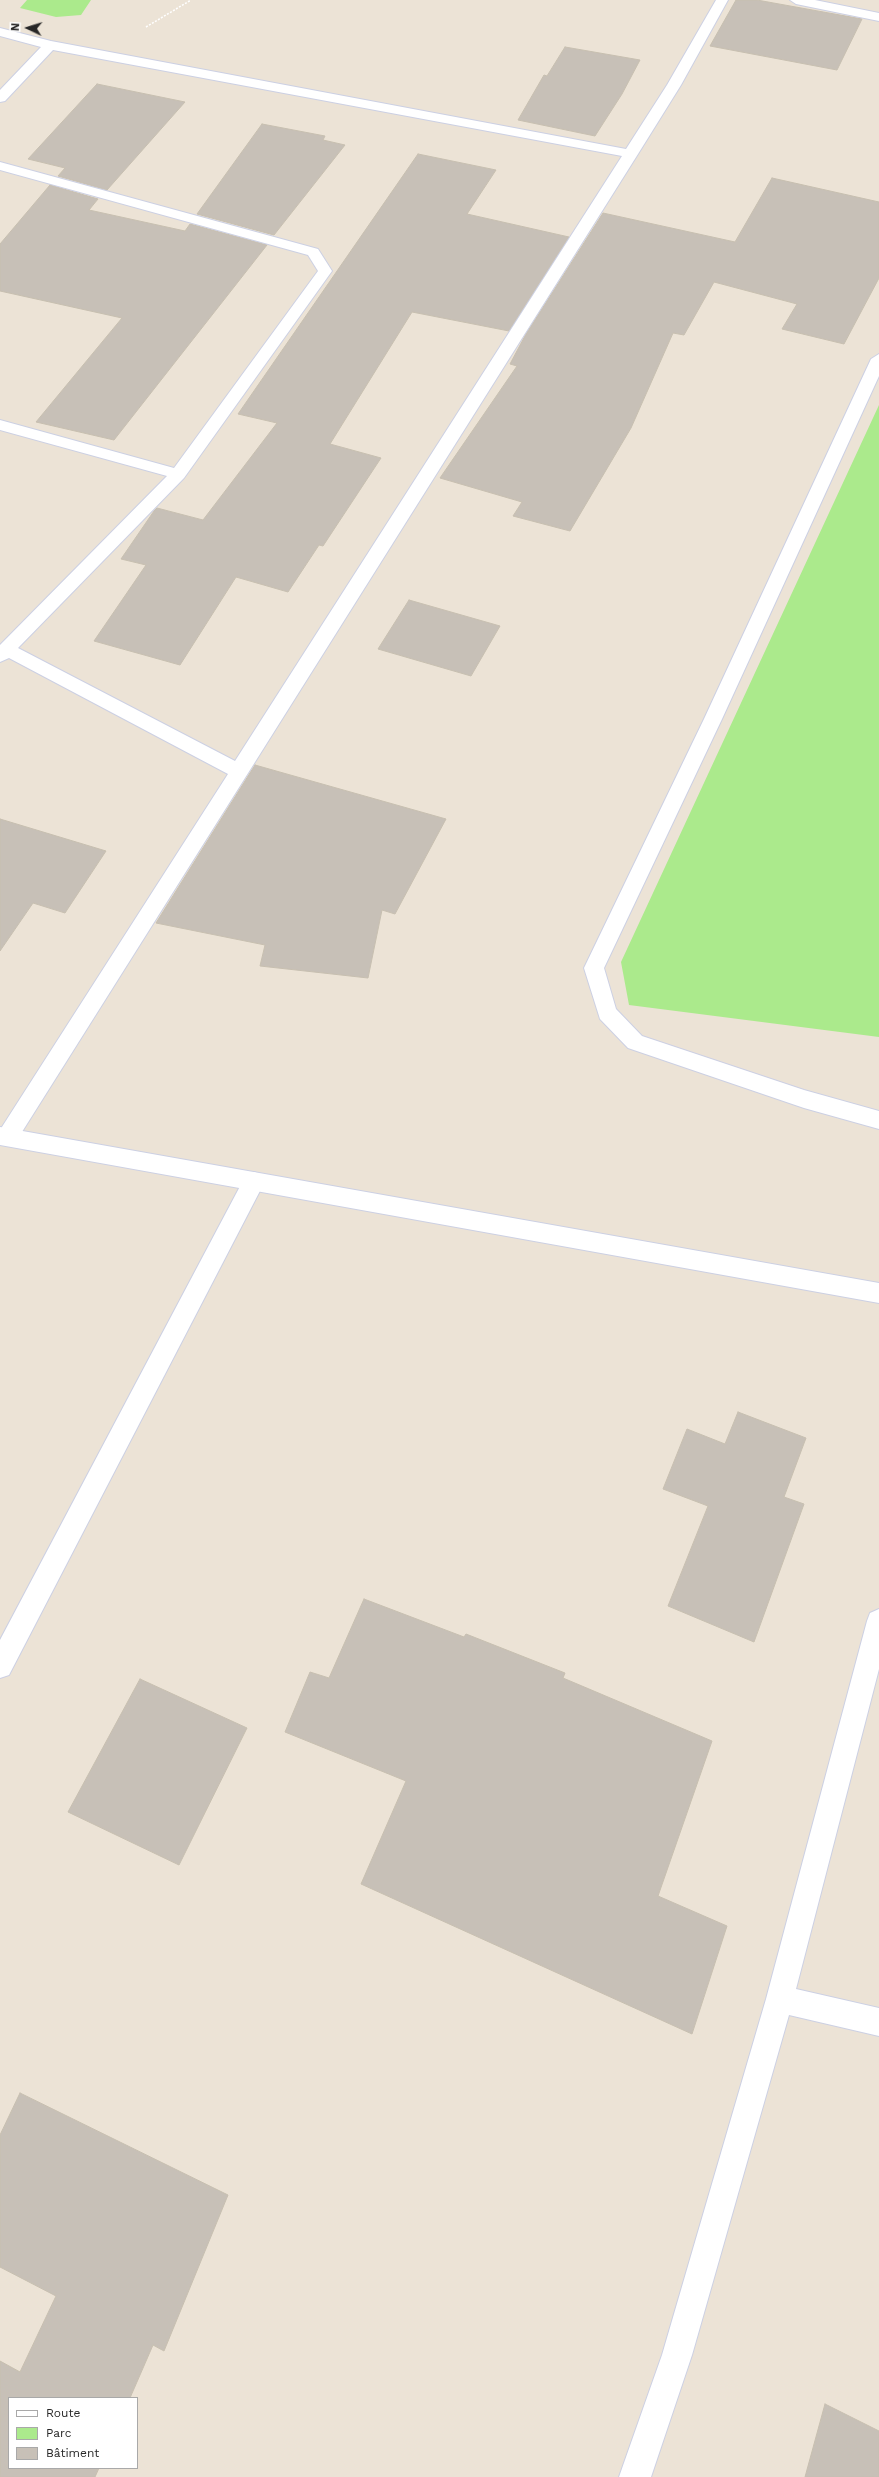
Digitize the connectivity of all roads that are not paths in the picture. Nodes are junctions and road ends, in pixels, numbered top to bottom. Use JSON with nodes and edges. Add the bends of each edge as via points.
{"nodes":[{"id":1,"x":722,"y":0,"type":"edge"},
{"id":2,"x":796,"y":0,"type":"edge"},
{"id":3,"x":879,"y":17,"type":"edge"},
{"id":4,"x":0,"y":32,"type":"edge"},
{"id":5,"x":50,"y":45,"type":"junction"},
{"id":6,"x":0,"y":98,"type":"edge"},
{"id":7,"x":631,"y":154,"type":"junction"},
{"id":8,"x":0,"y":166,"type":"edge"},
{"id":9,"x":879,"y":359,"type":"edge"},
{"id":10,"x":0,"y":425,"type":"edge"},
{"id":11,"x":178,"y":474,"type":"junction"},
{"id":12,"x":3,"y":652,"type":"edge"},
{"id":13,"x":238,"y":771,"type":"junction"},
{"id":14,"x":879,"y":1120,"type":"edge"},
{"id":15,"x":4,"y":1137,"type":"edge"},
{"id":16,"x":254,"y":1181,"type":"junction"},
{"id":17,"x":879,"y":1293,"type":"edge"},
{"id":18,"x":879,"y":1621,"type":"edge"},
{"id":19,"x":0,"y":1666,"type":"edge"},
{"id":20,"x":780,"y":1999,"type":"junction"},
{"id":21,"x":879,"y":2022,"type":"edge"},
{"id":22,"x":635,"y":2477,"type":"edge"}],
"edges":[{"from":1,"to":7,"type":"street"},
{"from":2,"to":3,"type":"street"},
{"from":4,"to":5,"type":"street"},
{"from":5,"to":6,"type":"street"},
{"from":5,"to":7,"type":"street"},
{"from":7,"to":13,"type":"street"},
{"from":8,"to":11,"type":"street","via":[[313,252],[322,264],[325,271]]},
{"from":9,"to":14,"type":"street","via":[[713,719],[594,968],[607,1013],[635,1042],[804,1099]]},
{"from":10,"to":11,"type":"street"},
{"from":11,"to":12,"type":"street"},
{"from":12,"to":13,"type":"street"},
{"from":13,"to":15,"type":"street"},
{"from":15,"to":16,"type":"street"},
{"from":16,"to":17,"type":"street"},
{"from":16,"to":19,"type":"street"},
{"from":18,"to":20,"type":"street"},
{"from":20,"to":21,"type":"street"},
{"from":20,"to":22,"type":"street","via":[[677,2355]]}]}
